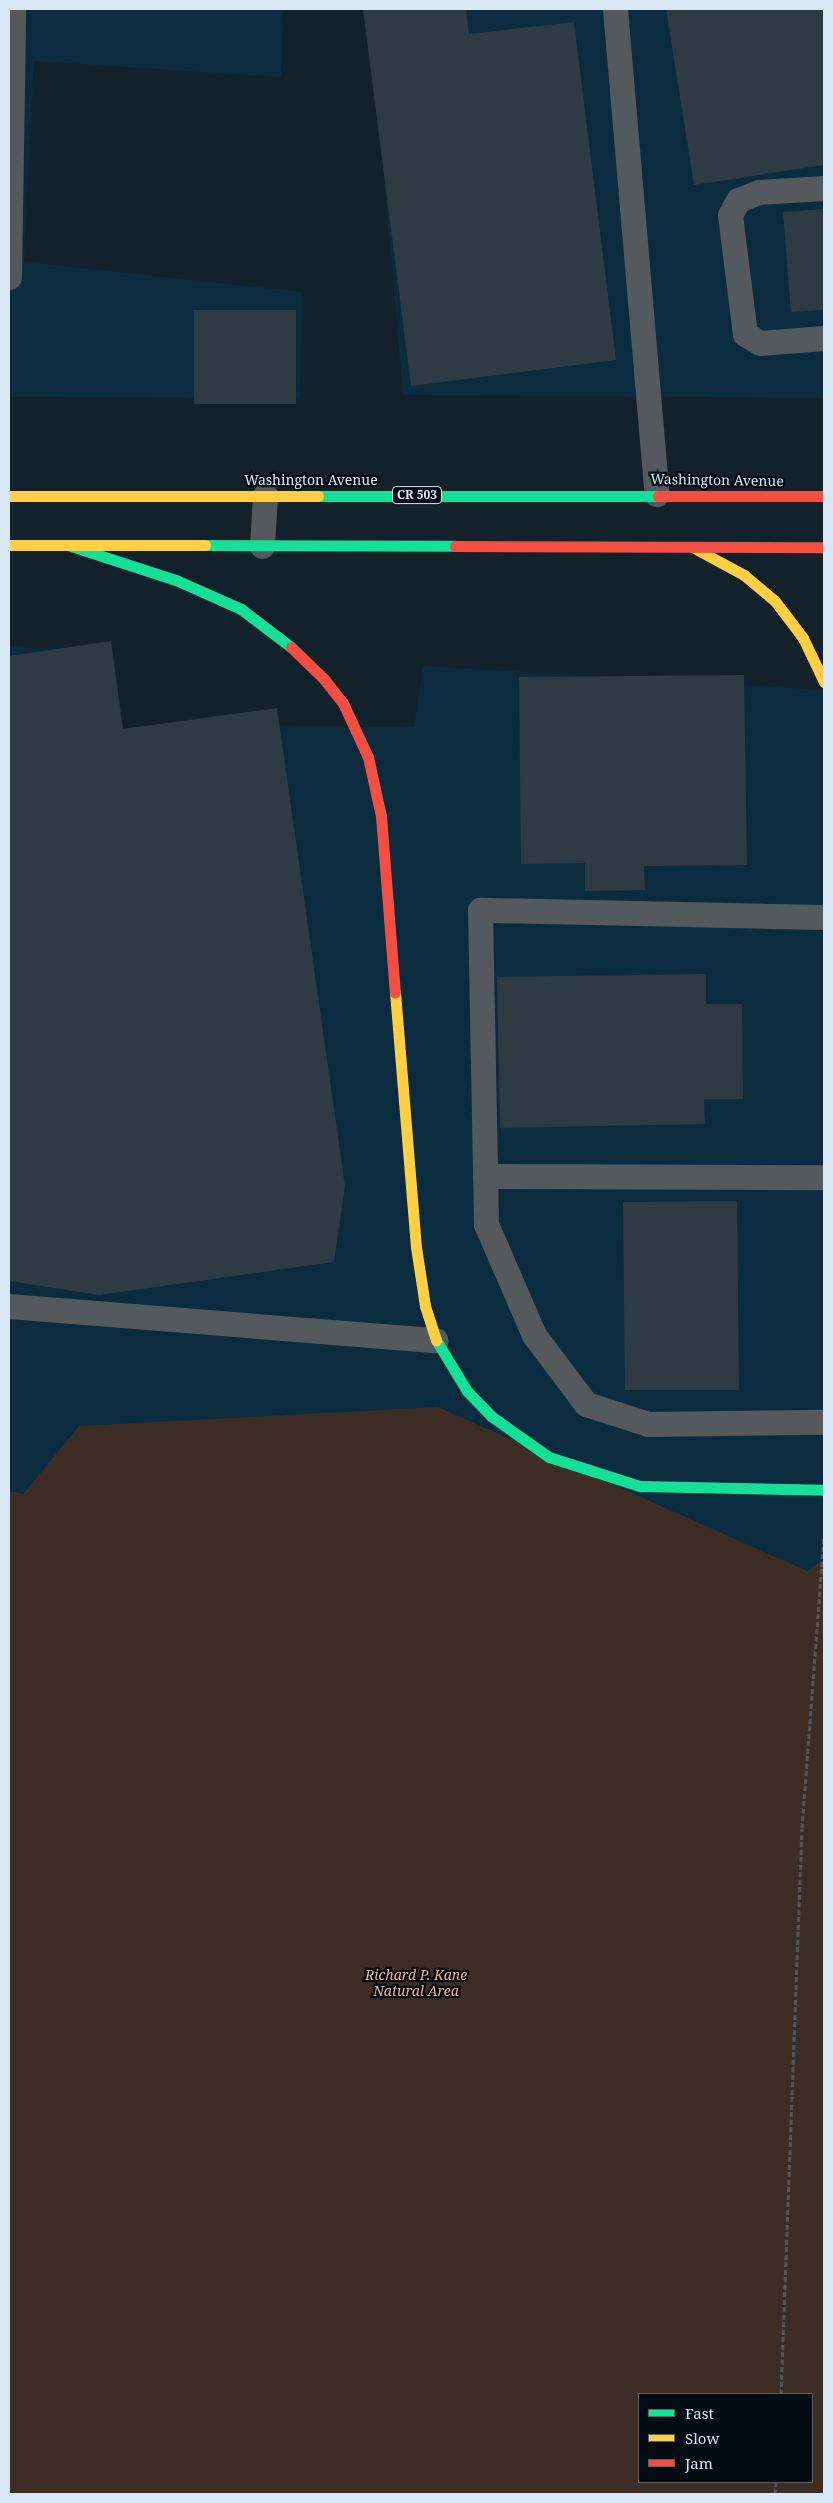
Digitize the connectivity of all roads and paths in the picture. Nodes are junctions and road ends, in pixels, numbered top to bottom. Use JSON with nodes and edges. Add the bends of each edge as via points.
{"nodes":[{"id":1,"x":13,"y":9,"type":"edge"},
{"id":2,"x":616,"y":9,"type":"edge"},
{"id":3,"x":824,"y":188,"type":"edge"},
{"id":4,"x":9,"y":277,"type":"edge"},
{"id":5,"x":824,"y":338,"type":"edge"},
{"id":6,"x":657,"y":494,"type":"junction"},
{"id":7,"x":265,"y":495,"type":"junction"},
{"id":8,"x":9,"y":496,"type":"edge"},
{"id":9,"x":824,"y":496,"type":"edge"},
{"id":10,"x":9,"y":545,"type":"edge"},
{"id":11,"x":68,"y":545,"type":"junction"},
{"id":12,"x":262,"y":546,"type":"junction"},
{"id":13,"x":692,"y":547,"type":"junction"},
{"id":14,"x":824,"y":547,"type":"edge"},
{"id":15,"x":824,"y":682,"type":"edge"},
{"id":16,"x":824,"y":917,"type":"edge"},
{"id":17,"x":485,"y":1176,"type":"junction"},
{"id":18,"x":824,"y":1177,"type":"edge"},
{"id":19,"x":9,"y":1306,"type":"edge"},
{"id":20,"x":436,"y":1340,"type":"junction"},
{"id":21,"x":824,"y":1422,"type":"edge"},
{"id":22,"x":824,"y":1490,"type":"edge"},
{"id":23,"x":824,"y":1538,"type":"edge"},
{"id":24,"x":781,"y":2393,"type":"edge"}],
"edges":[{"from":1,"to":4,"type":"lane"},
{"from":2,"to":6,"type":"lane"},
{"from":3,"to":5,"type":"lane","via":[[759,192],[738,200],[730,215],[745,334],[760,343]]},
{"from":6,"to":7,"type":"main road","name":"Washington Avenue","number":"CR 503"},
{"from":6,"to":9,"type":"main road","name":"Washington Avenue","number":"CR 503"},
{"from":7,"to":8,"type":"main road","name":"Washington Avenue","number":"CR 503"},
{"from":7,"to":12,"type":"lane"},
{"from":10,"to":11,"type":"main road"},
{"from":11,"to":12,"type":"main road"},
{"from":11,"to":20,"type":"main road","via":[[176,580],[241,609],[297,652],[324,679],[343,703],[357,729],[368,757],[381,816],[416,1247],[425,1306]]},
{"from":12,"to":13,"type":"main road"},
{"from":13,"to":14,"type":"main road"},
{"from":13,"to":15,"type":"main road","via":[[744,575],[775,601],[803,638]]},
{"from":16,"to":17,"type":"lane","via":[[480,910]]},
{"from":17,"to":18,"type":"lane"},
{"from":17,"to":21,"type":"lane","via":[[486,1224],[534,1335],[586,1404],[648,1424]]},
{"from":19,"to":20,"type":"lane"},
{"from":20,"to":22,"type":"main road","via":[[466,1391],[491,1416],[549,1457],[640,1486]]},
{"from":23,"to":24,"type":"path","via":[[802,1828]]}]}
